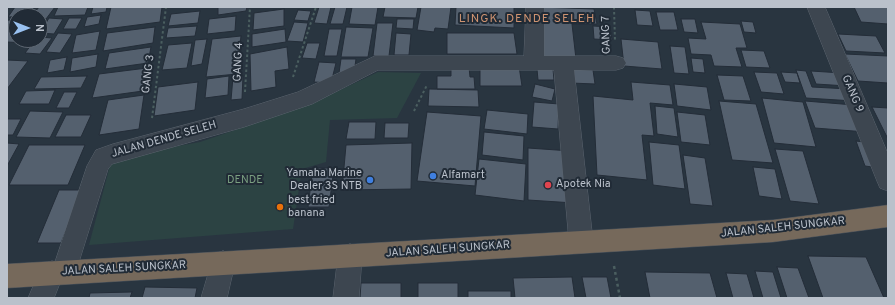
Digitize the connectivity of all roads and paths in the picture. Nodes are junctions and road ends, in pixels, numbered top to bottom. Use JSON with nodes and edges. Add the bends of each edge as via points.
{"nodes":[{"id":1,"x":166,"y":7,"type":"edge"},
{"id":2,"x":250,"y":7,"type":"edge"},
{"id":3,"x":316,"y":7,"type":"edge"},
{"id":4,"x":535,"y":7,"type":"edge"},
{"id":5,"x":614,"y":7,"type":"edge"},
{"id":6,"x":816,"y":7,"type":"edge"},
{"id":7,"x":534,"y":63,"type":"junction"},
{"id":8,"x":563,"y":63,"type":"junction"},
{"id":9,"x":616,"y":63,"type":"joint"},
{"id":10,"x":284,"y":104,"type":"junction"},
{"id":11,"x":244,"y":118,"type":"junction"},
{"id":12,"x":149,"y":143,"type":"junction"},
{"id":13,"x":888,"y":181,"type":"edge"},
{"id":14,"x":888,"y":216,"type":"edge"},
{"id":15,"x":581,"y":241,"type":"junction"},
{"id":16,"x":608,"y":241,"type":"junction"},
{"id":17,"x":350,"y":256,"type":"junction"},
{"id":18,"x":223,"y":263,"type":"junction"},
{"id":19,"x":58,"y":273,"type":"junction"},
{"id":20,"x":7,"y":276,"type":"edge"},
{"id":21,"x":41,"y":298,"type":"edge"},
{"id":22,"x":214,"y":298,"type":"edge"},
{"id":23,"x":346,"y":298,"type":"edge"},
{"id":24,"x":620,"y":298,"type":"edge"}],
"edges":[{"from":1,"to":12,"type":"path","name":"GANG 3"},
{"from":2,"to":11,"type":"path","name":"GANG 4"},
{"from":3,"to":10,"type":"path"},
{"from":4,"to":7,"type":"street"},
{"from":5,"to":9,"type":"path","name":"GANG 7"},
{"from":6,"to":13,"type":"street","name":"GANG 9"},
{"from":7,"to":8,"type":"street","name":"JALAN DENDE SELEH"},
{"from":7,"to":10,"type":"street","name":"JALAN DENDE SELEH","via":[[375,63],[339,82]]},
{"from":8,"to":9,"type":"street","name":"JALAN DENDE SELEH"},
{"from":8,"to":15,"type":"street"},
{"from":10,"to":11,"type":"street","name":"JALAN DENDE SELEH"},
{"from":11,"to":12,"type":"street","name":"JALAN DENDE SELEH"},
{"from":12,"to":19,"type":"street","name":"JALAN DENDE SELEH","via":[[113,153],[104,158],[98,166]]},
{"from":14,"to":16,"type":"highway","name":"JALAN SALEH SUNGKAR","via":[[773,231]]},
{"from":15,"to":16,"type":"highway","name":"JALAN SALEH SUNGKAR"},
{"from":15,"to":17,"type":"highway","name":"JALAN SALEH SUNGKAR"},
{"from":16,"to":24,"type":"path"},
{"from":17,"to":18,"type":"highway","name":"JALAN SALEH SUNGKAR"},
{"from":17,"to":23,"type":"street"},
{"from":18,"to":19,"type":"highway","name":"JALAN SALEH SUNGKAR"},
{"from":18,"to":22,"type":"street"},
{"from":19,"to":20,"type":"highway","name":"JALAN SALEH SUNGKAR"},
{"from":19,"to":21,"type":"street","name":"JALAN DENDE SELEH"}]}
